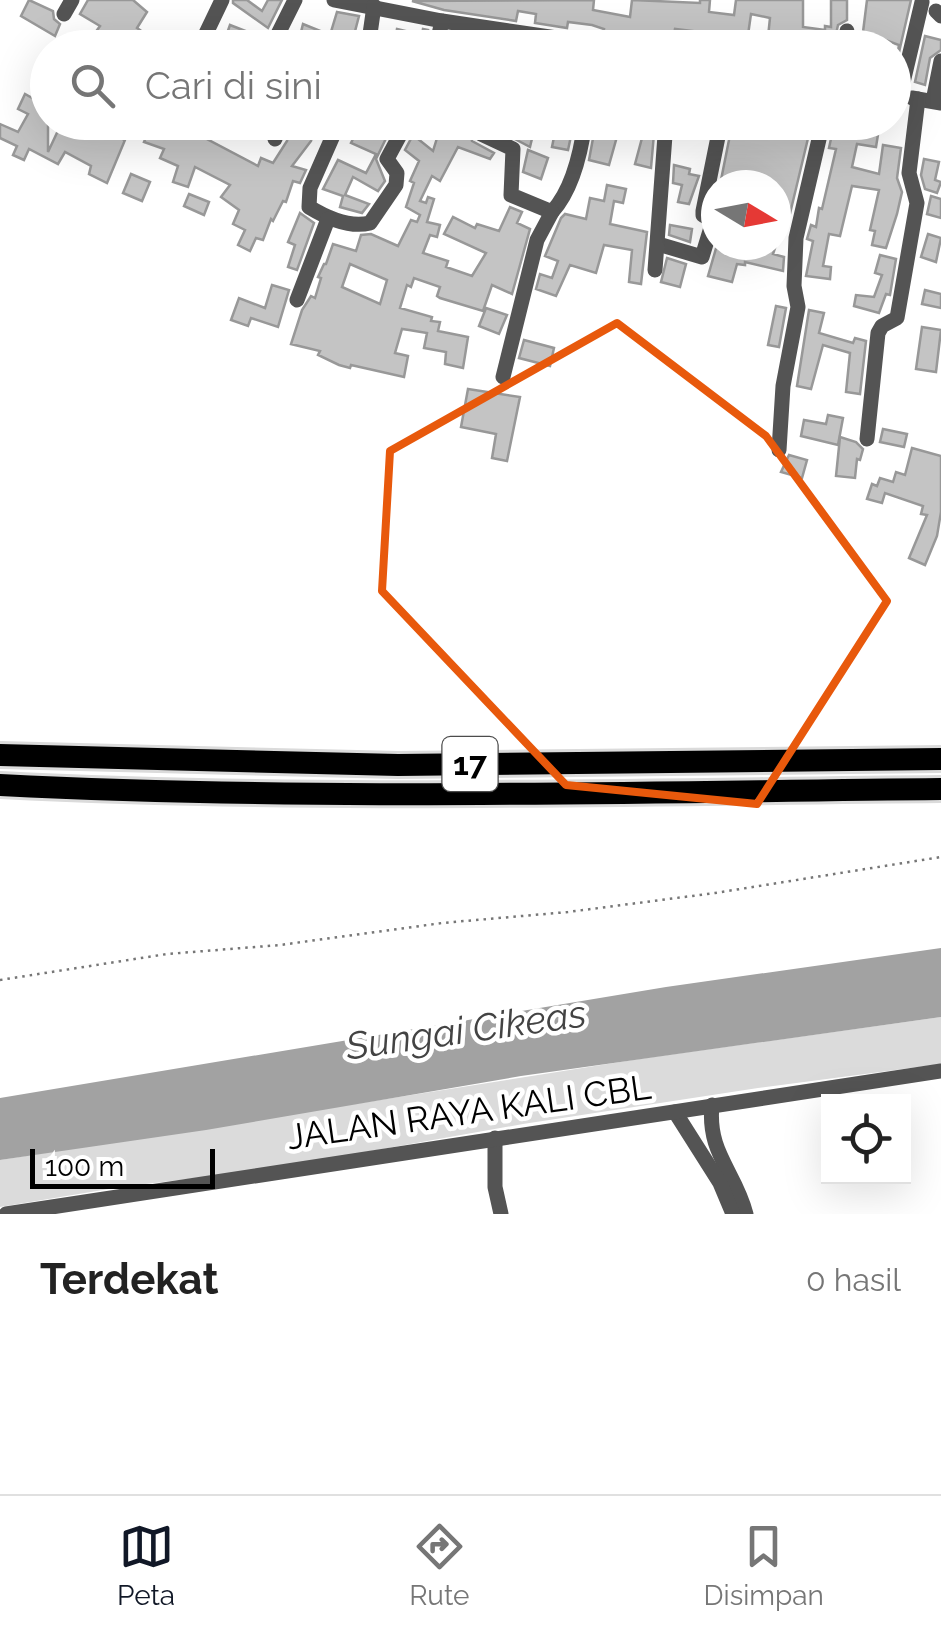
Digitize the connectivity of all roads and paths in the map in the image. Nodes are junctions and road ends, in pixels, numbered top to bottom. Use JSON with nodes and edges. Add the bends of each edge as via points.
{"nodes":[{"id":1,"x":222,"y":0,"type":"edge"},
{"id":2,"x":295,"y":0,"type":"edge"},
{"id":3,"x":334,"y":0,"type":"edge"},
{"id":4,"x":374,"y":6,"type":"junction"},
{"id":5,"x":933,"y":10,"type":"edge"},
{"id":6,"x":442,"y":21,"type":"junction"},
{"id":7,"x":208,"y":30,"type":"edge"},
{"id":8,"x":280,"y":30,"type":"edge"},
{"id":9,"x":371,"y":30,"type":"edge"},
{"id":10,"x":440,"y":30,"type":"edge"},
{"id":11,"x":478,"y":30,"type":"edge"},
{"id":12,"x":941,"y":61,"type":"edge"},
{"id":13,"x":911,"y":62,"type":"edge"},
{"id":14,"x":931,"y":101,"type":"edge"},
{"id":15,"x":331,"y":140,"type":"edge"},
{"id":16,"x":397,"y":140,"type":"edge"},
{"id":17,"x":492,"y":140,"type":"edge"},
{"id":18,"x":582,"y":140,"type":"edge"},
{"id":19,"x":665,"y":140,"type":"edge"},
{"id":20,"x":717,"y":140,"type":"edge"},
{"id":21,"x":819,"y":140,"type":"edge"},
{"id":22,"x":552,"y":212,"type":"junction"},
{"id":23,"x":328,"y":219,"type":"junction"},
{"id":24,"x":658,"y":244,"type":"junction"},
{"id":25,"x":655,"y":270,"type":"dead end"},
{"id":26,"x":297,"y":300,"type":"dead end"},
{"id":27,"x":503,"y":377,"type":"dead end"},
{"id":28,"x":867,"y":439,"type":"dead end"},
{"id":29,"x":779,"y":450,"type":"dead end"},
{"id":30,"x":0,"y":755,"type":"edge"},
{"id":31,"x":941,"y":759,"type":"edge"},
{"id":32,"x":0,"y":785,"type":"edge"},
{"id":33,"x":941,"y":789,"type":"edge"},
{"id":34,"x":941,"y":856,"type":"edge"},
{"id":35,"x":0,"y":980,"type":"edge"},
{"id":36,"x":941,"y":1071,"type":"edge"},
{"id":37,"x":712,"y":1106,"type":"junction"},
{"id":38,"x":675,"y":1112,"type":"junction"},
{"id":39,"x":495,"y":1138,"type":"junction"},
{"id":40,"x":707,"y":1148,"type":"junction"},
{"id":41,"x":38,"y":1212,"type":"edge"},
{"id":42,"x":6,"y":1214,"type":"edge"},
{"id":43,"x":501,"y":1214,"type":"edge"},
{"id":44,"x":733,"y":1214,"type":"edge"},
{"id":45,"x":746,"y":1214,"type":"edge"}],
"edges":[{"from":1,"to":7,"type":"street"},
{"from":2,"to":8,"type":"street"},
{"from":3,"to":4,"type":"street"},
{"from":4,"to":6,"type":"street"},
{"from":4,"to":9,"type":"street"},
{"from":5,"to":13,"type":"street"},
{"from":6,"to":10,"type":"street"},
{"from":6,"to":11,"type":"street"},
{"from":12,"to":14,"type":"street"},
{"from":14,"to":28,"type":"street","via":[[909,173],[917,203],[897,318],[878,333]]},
{"from":15,"to":23,"type":"street","via":[[309,207]]},
{"from":16,"to":23,"type":"street","via":[[386,159],[396,185],[370,223]]},
{"from":17,"to":22,"type":"street","via":[[513,148],[511,194]]},
{"from":18,"to":22,"type":"street"},
{"from":19,"to":24,"type":"street"},
{"from":20,"to":24,"type":"street","via":[[702,211],[712,221],[702,257]]},
{"from":21,"to":29,"type":"street","via":[[796,238],[798,308]]},
{"from":22,"to":27,"type":"street","via":[[537,240]]},
{"from":23,"to":26,"type":"street"},
{"from":24,"to":25,"type":"street"},
{"from":30,"to":31,"type":"highway","number":"17","via":[[398,765]]},
{"from":32,"to":33,"type":"highway","number":"17","via":[[397,792]]},
{"from":34,"to":35,"type":"path","via":[[715,894],[167,954]]},
{"from":36,"to":37,"type":"street","name":"JALAN RAYA KALI CBL"},
{"from":37,"to":38,"type":"street","name":"JALAN RAYA KALI CBL"},
{"from":37,"to":40,"type":"street"},
{"from":38,"to":39,"type":"street","name":"JALAN RAYA KALI CBL"},
{"from":38,"to":40,"type":"street"},
{"from":39,"to":41,"type":"street","name":"JALAN RAYA KALI CBL"},
{"from":39,"to":43,"type":"street"},
{"from":40,"to":44,"type":"street"},
{"from":40,"to":45,"type":"street","via":[[733,1178]]},
{"from":41,"to":42,"type":"street","name":"JALAN RAYA KALI CBL"}]}
